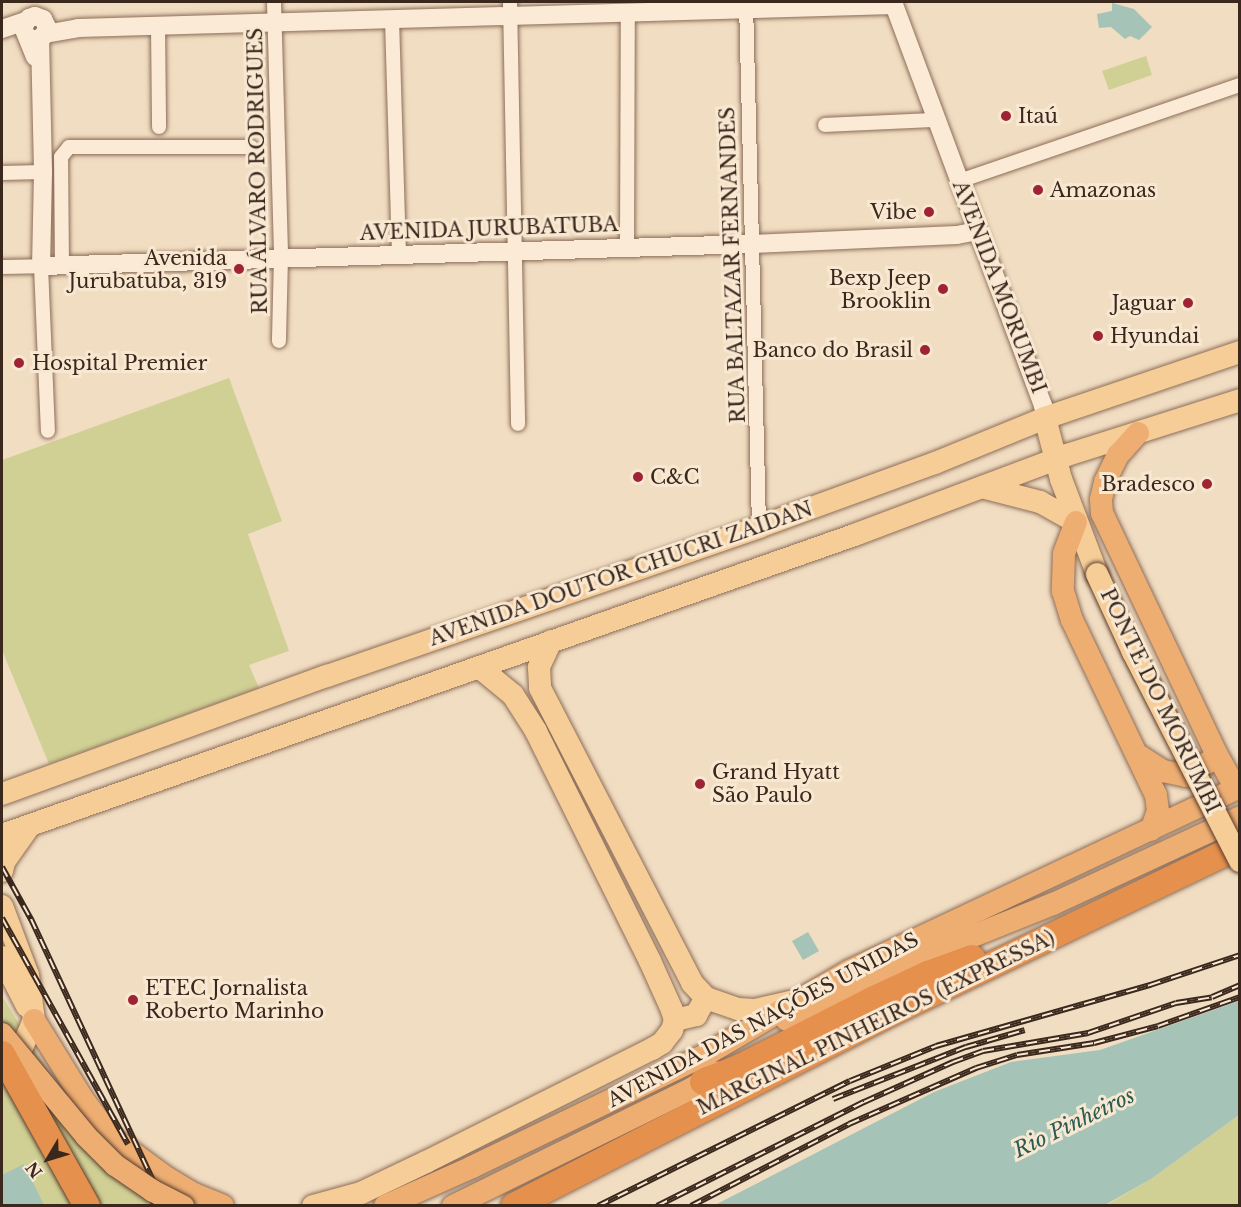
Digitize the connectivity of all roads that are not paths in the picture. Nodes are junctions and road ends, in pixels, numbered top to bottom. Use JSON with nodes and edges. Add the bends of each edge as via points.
{"nodes":[{"id":1,"x":274,"y":2,"type":"edge"},
{"id":2,"x":894,"y":3,"type":"edge"},
{"id":3,"x":746,"y":5,"type":"edge"},
{"id":4,"x":510,"y":9,"type":"edge"},
{"id":5,"x":628,"y":13,"type":"junction"},
{"id":6,"x":392,"y":19,"type":"junction"},
{"id":7,"x":35,"y":22,"type":"edge"},
{"id":8,"x":275,"y":23,"type":"junction"},
{"id":9,"x":158,"y":26,"type":"junction"},
{"id":10,"x":2,"y":30,"type":"edge"},
{"id":11,"x":1239,"y":85,"type":"edge"},
{"id":12,"x":937,"y":120,"type":"junction"},
{"id":13,"x":825,"y":125,"type":"dead end"},
{"id":14,"x":159,"y":127,"type":"dead end"},
{"id":15,"x":251,"y":147,"type":"dead end"},
{"id":16,"x":2,"y":172,"type":"edge"},
{"id":17,"x":43,"y":172,"type":"junction"},
{"id":18,"x":959,"y":181,"type":"junction"},
{"id":19,"x":977,"y":231,"type":"junction"},
{"id":20,"x":752,"y":244,"type":"junction"},
{"id":21,"x":627,"y":247,"type":"junction"},
{"id":22,"x":516,"y":251,"type":"junction"},
{"id":23,"x":399,"y":254,"type":"junction"},
{"id":24,"x":281,"y":257,"type":"junction"},
{"id":25,"x":41,"y":266,"type":"junction"},
{"id":26,"x":62,"y":266,"type":"junction"},
{"id":27,"x":2,"y":267,"type":"edge"},
{"id":28,"x":279,"y":341,"type":"dead end"},
{"id":29,"x":1239,"y":352,"type":"edge"},
{"id":30,"x":1239,"y":400,"type":"edge"},
{"id":31,"x":1045,"y":418,"type":"junction"},
{"id":32,"x":518,"y":424,"type":"dead end"},
{"id":33,"x":48,"y":431,"type":"dead end"},
{"id":34,"x":1138,"y":433,"type":"junction"},
{"id":35,"x":1054,"y":459,"type":"junction"},
{"id":36,"x":982,"y":487,"type":"junction"},
{"id":37,"x":1076,"y":522,"type":"junction"},
{"id":38,"x":759,"y":527,"type":"junction"},
{"id":39,"x":1097,"y":574,"type":"joint"},
{"id":40,"x":551,"y":641,"type":"junction"},
{"id":41,"x":479,"y":667,"type":"junction"},
{"id":42,"x":539,"y":683,"type":"junction"},
{"id":43,"x":513,"y":695,"type":"junction"},
{"id":44,"x":1216,"y":753,"type":"junction"},
{"id":45,"x":1138,"y":755,"type":"junction"},
{"id":46,"x":1238,"y":788,"type":"edge"},
{"id":47,"x":2,"y":794,"type":"edge"},
{"id":48,"x":1239,"y":817,"type":"edge"},
{"id":49,"x":28,"y":828,"type":"junction"},
{"id":50,"x":1151,"y":830,"type":"junction"},
{"id":51,"x":2,"y":835,"type":"edge"},
{"id":52,"x":1239,"y":846,"type":"edge"},
{"id":53,"x":1239,"y":861,"type":"edge"},
{"id":54,"x":2,"y":871,"type":"edge"},
{"id":55,"x":2,"y":906,"type":"edge"},
{"id":56,"x":1051,"y":938,"type":"junction"},
{"id":57,"x":958,"y":942,"type":"junction"},
{"id":58,"x":2,"y":957,"type":"edge"},
{"id":59,"x":706,"y":998,"type":"junction"},
{"id":60,"x":791,"y":1002,"type":"junction"},
{"id":61,"x":34,"y":1020,"type":"junction"},
{"id":62,"x":675,"y":1020,"type":"junction"},
{"id":63,"x":2,"y":1034,"type":"edge"},
{"id":64,"x":2,"y":1054,"type":"edge"},
{"id":65,"x":707,"y":1054,"type":"junction"},
{"id":66,"x":2,"y":1076,"type":"edge"},
{"id":67,"x":697,"y":1085,"type":"junction"},
{"id":68,"x":222,"y":1205,"type":"edge"},
{"id":69,"x":384,"y":1205,"type":"edge"},
{"id":70,"x":87,"y":1206,"type":"edge"},
{"id":71,"x":183,"y":1206,"type":"edge"},
{"id":72,"x":232,"y":1206,"type":"edge"},
{"id":73,"x":313,"y":1206,"type":"edge"},
{"id":74,"x":453,"y":1206,"type":"edge"},
{"id":75,"x":514,"y":1206,"type":"edge"}],
"edges":[{"from":1,"to":8,"type":"street","name":"RUA ÁLVARO RODRIGUES"},
{"from":2,"to":3,"type":"street"},
{"from":2,"to":12,"type":"street","name":"AVENIDA MORUMBI"},
{"from":3,"to":5,"type":"street"},
{"from":3,"to":20,"type":"street","name":"RUA BALTAZAR FERNANDES"},
{"from":4,"to":5,"type":"street"},
{"from":4,"to":6,"type":"street"},
{"from":4,"to":22,"type":"street"},
{"from":5,"to":21,"type":"street"},
{"from":6,"to":8,"type":"street"},
{"from":6,"to":23,"type":"street"},
{"from":7,"to":9,"type":"street","via":[[78,28]]},
{"from":7,"to":10,"type":"street"},
{"from":7,"to":17,"type":"street"},
{"from":8,"to":9,"type":"street"},
{"from":8,"to":24,"type":"street","name":"RUA ÁLVARO RODRIGUES"},
{"from":9,"to":14,"type":"street"},
{"from":11,"to":18,"type":"street"},
{"from":12,"to":13,"type":"street"},
{"from":12,"to":18,"type":"street","name":"AVENIDA MORUMBI"},
{"from":15,"to":26,"type":"street","via":[[69,147],[60,157]]},
{"from":16,"to":17,"type":"street"},
{"from":17,"to":25,"type":"street"},
{"from":18,"to":19,"type":"street","name":"AVENIDA MORUMBI"},
{"from":19,"to":20,"type":"street","name":"AVENIDA JURUBATUBA"},
{"from":19,"to":31,"type":"street","name":"AVENIDA MORUMBI"},
{"from":20,"to":21,"type":"street","name":"AVENIDA JURUBATUBA"},
{"from":20,"to":38,"type":"street","name":"RUA BALTAZAR FERNANDES"},
{"from":21,"to":22,"type":"street","name":"AVENIDA JURUBATUBA"},
{"from":22,"to":23,"type":"street","name":"AVENIDA JURUBATUBA"},
{"from":22,"to":32,"type":"street"},
{"from":23,"to":24,"type":"street","name":"AVENIDA JURUBATUBA"},
{"from":24,"to":26,"type":"street","name":"AVENIDA JURUBATUBA"},
{"from":24,"to":28,"type":"street","name":"RUA ÁLVARO RODRIGUES"},
{"from":25,"to":26,"type":"street","name":"AVENIDA JURUBATUBA"},
{"from":25,"to":27,"type":"street","name":"AVENIDA JURUBATUBA"},
{"from":25,"to":33,"type":"street"},
{"from":29,"to":31,"type":"main road","name":"AVENIDA DOUTOR CHUCRI ZAIDAN"},
{"from":30,"to":34,"type":"main road","name":"AVENIDA DOUTOR CHUCRI ZAIDAN"},
{"from":31,"to":35,"type":"main road","name":"AVENIDA MORUMBI"},
{"from":31,"to":38,"type":"main road","name":"AVENIDA DOUTOR CHUCRI ZAIDAN"},
{"from":34,"to":35,"type":"main road","name":"AVENIDA DOUTOR CHUCRI ZAIDAN"},
{"from":34,"to":44,"type":"highway","via":[[1118,455],[1105,482],[1102,513]]},
{"from":35,"to":36,"type":"main road","name":"AVENIDA DOUTOR CHUCRI ZAIDAN"},
{"from":35,"to":37,"type":"main road","name":"AVENIDA MORUMBI"},
{"from":36,"to":37,"type":"main road","via":[[1040,502]]},
{"from":36,"to":40,"type":"main road","name":"AVENIDA DOUTOR CHUCRI ZAIDAN"},
{"from":37,"to":39,"type":"main road","name":"AVENIDA MORUMBI"},
{"from":37,"to":45,"type":"highway","via":[[1064,554],[1063,591],[1072,620]]},
{"from":38,"to":47,"type":"main road","name":"AVENIDA DOUTOR CHUCRI ZAIDAN","via":[[327,676]]},
{"from":39,"to":53,"type":"main road","name":"PONTE DO MORUMBI","bridge":true},
{"from":40,"to":41,"type":"main road","name":"AVENIDA DOUTOR CHUCRI ZAIDAN"},
{"from":40,"to":42,"type":"main road","via":[[539,667]]},
{"from":41,"to":43,"type":"main road"},
{"from":41,"to":49,"type":"main road","name":"AVENIDA DOUTOR CHUCRI ZAIDAN"},
{"from":42,"to":43,"type":"main road","via":[[526,681]]},
{"from":42,"to":59,"type":"main road","via":[[646,897],[692,983]]},
{"from":43,"to":62,"type":"main road","via":[[536,731],[604,863]]},
{"from":44,"to":45,"type":"highway","via":[[1186,776],[1163,771]]},
{"from":44,"to":46,"type":"highway"},
{"from":45,"to":50,"type":"highway","via":[[1156,795],[1158,811]]},
{"from":46,"to":50,"type":"highway","name":"AVENIDA DAS NAÇÕES UNIDAS"},
{"from":48,"to":57,"type":"highway","via":[[1053,904]]},
{"from":49,"to":51,"type":"main road","name":"AVENIDA DOUTOR CHUCRI ZAIDAN"},
{"from":49,"to":54,"type":"main road"},
{"from":50,"to":60,"type":"highway","name":"AVENIDA DAS NAÇÕES UNIDAS","via":[[849,970]]},
{"from":52,"to":56,"type":"highway","name":"MARGINAL PINHEIROS (EXPRESSA)"},
{"from":55,"to":61,"type":"main road","via":[[28,975]]},
{"from":56,"to":67,"type":"highway","via":[[988,953],[928,974]]},
{"from":56,"to":75,"type":"highway","name":"MARGINAL PINHEIROS (EXPRESSA)","via":[[883,1017]]},
{"from":57,"to":65,"type":"highway"},
{"from":57,"to":67,"type":"highway","via":[[778,1036]]},
{"from":58,"to":61,"type":"main road"},
{"from":59,"to":60,"type":"main road","via":[[738,1009],[755,1010]]},
{"from":59,"to":62,"type":"main road","via":[[696,1015]]},
{"from":60,"to":65,"type":"highway","name":"AVENIDA DAS NAÇÕES UNIDAS"},
{"from":61,"to":66,"type":"main road","via":[[17,1059]]},
{"from":61,"to":68,"type":"highway","via":[[111,1137],[167,1178]]},
{"from":62,"to":73,"type":"main road","via":[[668,1037],[652,1049],[384,1182],[352,1196]]},
{"from":63,"to":71,"type":"highway","bridge":true,"via":[[86,1136],[115,1165]]},
{"from":64,"to":70,"type":"highway","bridge":true},
{"from":65,"to":69,"type":"highway","name":"AVENIDA DAS NAÇÕES UNIDAS"},
{"from":67,"to":74,"type":"highway"},
{"from":68,"to":72,"type":"main road"}]}
